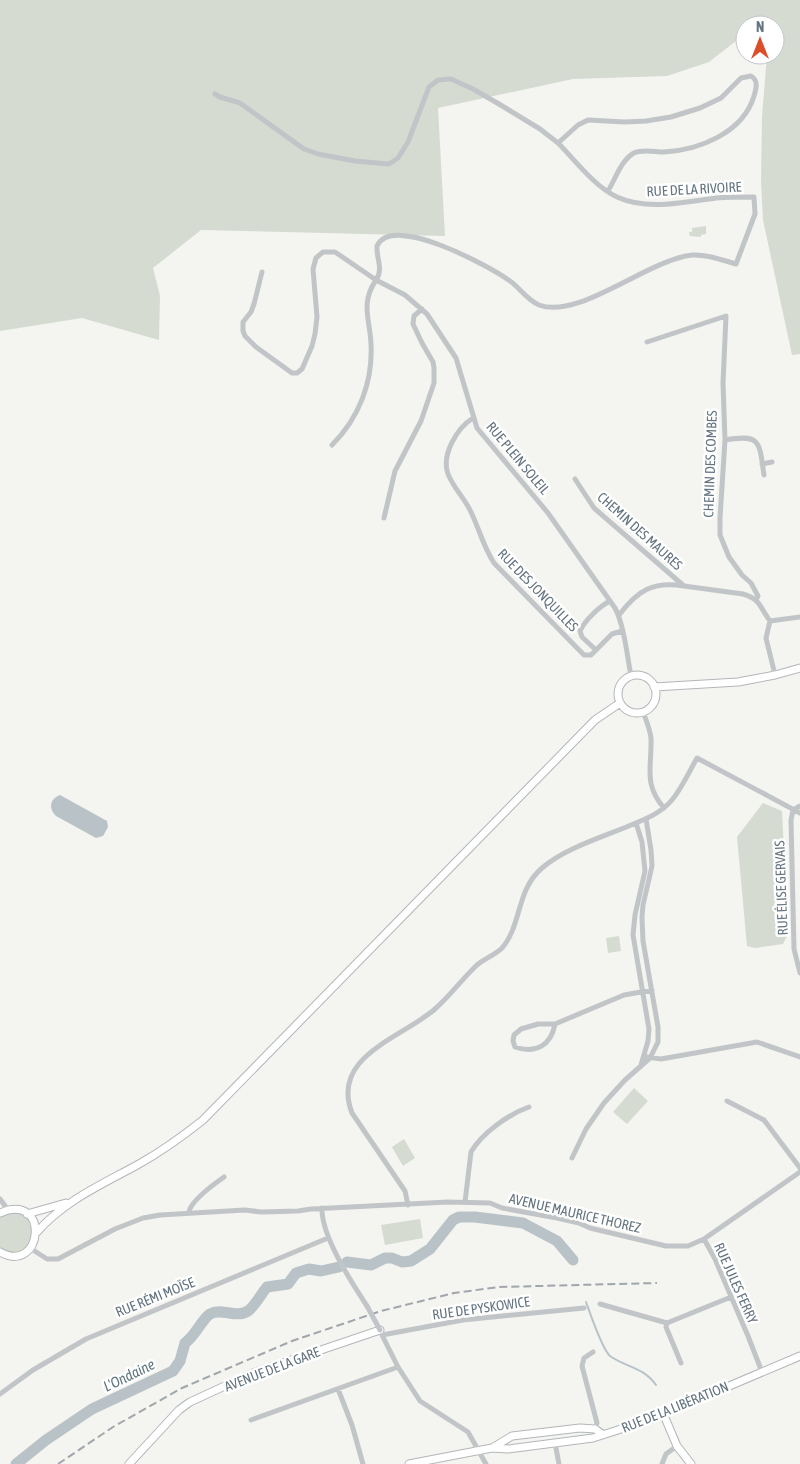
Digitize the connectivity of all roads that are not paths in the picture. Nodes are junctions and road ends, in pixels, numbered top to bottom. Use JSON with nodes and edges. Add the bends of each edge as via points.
{"nodes":[{"id":1,"x":214,"y":94,"type":"dead end"},
{"id":2,"x":558,"y":143,"type":"junction"},
{"id":3,"x":608,"y":191,"type":"junction"},
{"id":4,"x":262,"y":272,"type":"dead end"},
{"id":5,"x":376,"y":280,"type":"junction"},
{"id":6,"x":422,"y":309,"type":"junction"},
{"id":7,"x":647,"y":342,"type":"dead end"},
{"id":8,"x":473,"y":418,"type":"junction"},
{"id":9,"x":725,"y":440,"type":"junction"},
{"id":10,"x":332,"y":445,"type":"dead end"},
{"id":11,"x":772,"y":462,"type":"dead end"},
{"id":12,"x":762,"y":464,"type":"junction"},
{"id":13,"x":764,"y":475,"type":"dead end"},
{"id":14,"x":575,"y":479,"type":"dead end"},
{"id":15,"x":384,"y":518,"type":"dead end"},
{"id":16,"x":684,"y":586,"type":"junction"},
{"id":17,"x":756,"y":600,"type":"junction"},
{"id":18,"x":610,"y":601,"type":"junction"},
{"id":19,"x":619,"y":615,"type":"junction"},
{"id":20,"x":800,"y":617,"type":"edge"},
{"id":21,"x":770,"y":621,"type":"junction"},
{"id":22,"x":622,"y":632,"type":"junction"},
{"id":23,"x":596,"y":650,"type":"junction"},
{"id":24,"x":800,"y":668,"type":"edge"},
{"id":25,"x":774,"y":675,"type":"junction"},
{"id":26,"x":631,"y":676,"type":"junction"},
{"id":27,"x":654,"y":687,"type":"junction"},
{"id":28,"x":620,"y":703,"type":"junction"},
{"id":29,"x":643,"y":712,"type":"junction"},
{"id":30,"x":800,"y":806,"type":"edge"},
{"id":31,"x":664,"y":808,"type":"junction"},
{"id":32,"x":793,"y":810,"type":"junction"},
{"id":33,"x":800,"y":813,"type":"edge"},
{"id":34,"x":646,"y":819,"type":"junction"},
{"id":35,"x":636,"y":823,"type":"junction"},
{"id":36,"x":792,"y":877,"type":"junction"},
{"id":37,"x":800,"y":879,"type":"edge"},
{"id":38,"x":797,"y":939,"type":"edge"},
{"id":39,"x":800,"y":973,"type":"edge"},
{"id":40,"x":652,"y":990,"type":"junction"},
{"id":41,"x":642,"y":992,"type":"junction"},
{"id":42,"x":555,"y":1024,"type":"junction"},
{"id":43,"x":647,"y":1057,"type":"junction"},
{"id":44,"x":800,"y":1057,"type":"edge"},
{"id":45,"x":727,"y":1101,"type":"dead end"},
{"id":46,"x":529,"y":1106,"type":"dead end"},
{"id":47,"x":572,"y":1158,"type":"dead end"},
{"id":48,"x":800,"y":1170,"type":"edge"},
{"id":49,"x":224,"y":1177,"type":"dead end"},
{"id":50,"x":0,"y":1199,"type":"edge"},
{"id":51,"x":71,"y":1201,"type":"junction"},
{"id":52,"x":465,"y":1202,"type":"junction"},
{"id":53,"x":408,"y":1204,"type":"junction"},
{"id":54,"x":322,"y":1208,"type":"junction"},
{"id":55,"x":8,"y":1210,"type":"junction"},
{"id":56,"x":189,"y":1212,"type":"junction"},
{"id":57,"x":0,"y":1213,"type":"edge"},
{"id":58,"x":28,"y":1214,"type":"junction"},
{"id":59,"x":36,"y":1232,"type":"junction"},
{"id":60,"x":328,"y":1238,"type":"junction"},
{"id":61,"x":704,"y":1239,"type":"junction"},
{"id":62,"x":30,"y":1248,"type":"junction"},
{"id":63,"x":0,"y":1252,"type":"edge"},
{"id":64,"x":731,"y":1297,"type":"junction"},
{"id":65,"x":600,"y":1304,"type":"dead end"},
{"id":66,"x":584,"y":1308,"type":"dead end"},
{"id":67,"x":666,"y":1323,"type":"junction"},
{"id":68,"x":381,"y":1333,"type":"junction"},
{"id":69,"x":594,"y":1352,"type":"dead end"},
{"id":70,"x":800,"y":1356,"type":"edge"},
{"id":71,"x":681,"y":1363,"type":"dead end"},
{"id":72,"x":398,"y":1367,"type":"junction"},
{"id":73,"x":762,"y":1372,"type":"junction"},
{"id":74,"x":338,"y":1389,"type":"junction"},
{"id":75,"x":0,"y":1394,"type":"edge"},
{"id":76,"x":663,"y":1413,"type":"junction"},
{"id":77,"x":251,"y":1420,"type":"dead end"},
{"id":78,"x":595,"y":1429,"type":"junction"},
{"id":79,"x":602,"y":1434,"type":"junction"},
{"id":80,"x":555,"y":1443,"type":"junction"},
{"id":81,"x":678,"y":1446,"type":"junction"},
{"id":82,"x":492,"y":1448,"type":"junction"},
{"id":83,"x":480,"y":1452,"type":"junction"},
{"id":84,"x":429,"y":1462,"type":"edge"},
{"id":85,"x":129,"y":1464,"type":"edge"},
{"id":86,"x":363,"y":1464,"type":"edge"},
{"id":87,"x":409,"y":1464,"type":"edge"},
{"id":88,"x":486,"y":1464,"type":"edge"},
{"id":89,"x":559,"y":1464,"type":"edge"},
{"id":90,"x":662,"y":1464,"type":"edge"},
{"id":91,"x":692,"y":1464,"type":"edge"}],
"edges":[{"from":1,"to":2,"type":"street","name":"RUE DE LA RIVOIRE","via":[[240,103],[304,149],[355,161],[389,164],[398,158],[408,142],[429,87],[438,80],[451,79],[474,89]]},
{"from":2,"to":3,"type":"street","name":"RUE DE LA RIVOIRE"},
{"from":2,"to":3,"type":"street","via":[[588,120],[635,122],[671,117],[711,103],[741,78],[754,78],[753,100],[730,129],[709,141],[681,150],[638,151],[632,154]]},
{"from":3,"to":5,"type":"street","name":"RUE DE LA RIVOIRE","via":[[628,201],[652,205],[754,197],[755,214],[736,264],[706,256],[681,257],[581,302],[558,307],[532,301],[508,279],[448,248],[412,237],[389,236],[380,240],[377,246],[380,266]]},
{"from":4,"to":5,"type":"street","name":"RUE PLEIN SOLEIL","via":[[251,312],[243,322],[243,332],[256,347],[292,374],[302,369],[315,334],[317,316],[313,269],[319,254],[335,252]]},
{"from":5,"to":6,"type":"street","name":"RUE PLEIN SOLEIL","via":[[405,295]]},
{"from":5,"to":10,"type":"street","via":[[367,299],[371,365],[367,387],[350,423]]},
{"from":6,"to":8,"type":"street","name":"RUE PLEIN SOLEIL","via":[[456,358]]},
{"from":6,"to":15,"type":"street","via":[[414,316],[413,324],[433,362],[434,383],[421,421],[396,471]]},
{"from":7,"to":9,"type":"street","name":"CHEMIN DES COMBES","via":[[726,316]]},
{"from":8,"to":18,"type":"street","name":"RUE PLEIN SOLEIL","via":[[477,428],[548,513]]},
{"from":8,"to":23,"type":"street","name":"RUE DES JONQUILLES","via":[[456,436],[447,468],[469,508],[486,551],[584,655],[591,655]]},
{"from":9,"to":12,"type":"street","via":[[745,437],[756,442]]},
{"from":9,"to":17,"type":"street","name":"CHEMIN DES COMBES","via":[[720,535],[729,557],[756,590]]},
{"from":11,"to":12,"type":"street"},
{"from":12,"to":13,"type":"street"},
{"from":14,"to":16,"type":"street","name":"CHEMIN DES MAURES","via":[[594,508]]},
{"from":16,"to":17,"type":"street","name":"CHEMIN DES MAURES","via":[[742,594]]},
{"from":16,"to":19,"type":"street","via":[[650,587],[638,594]]},
{"from":17,"to":21,"type":"street","name":"CHEMIN DES COMBES"},
{"from":18,"to":19,"type":"street","name":"RUE PLEIN SOLEIL"},
{"from":18,"to":23,"type":"street","via":[[580,631]]},
{"from":19,"to":22,"type":"street","name":"RUE PLEIN SOLEIL"},
{"from":20,"to":21,"type":"street"},
{"from":21,"to":25,"type":"street","via":[[766,638]]},
{"from":22,"to":23,"type":"street","via":[[612,634]]},
{"from":22,"to":26,"type":"street","name":"RUE PLEIN SOLEIL"},
{"from":24,"to":25,"type":"main road"},
{"from":25,"to":27,"type":"main road","via":[[738,682]]},
{"from":26,"to":27,"type":"main road","via":[[643,676]]},
{"from":26,"to":28,"type":"main road","via":[[619,687]]},
{"from":27,"to":29,"type":"main road","via":[[653,704]]},
{"from":28,"to":29,"type":"main road","via":[[630,712]]},
{"from":28,"to":51,"type":"main road","via":[[595,720],[203,1120],[166,1148]]},
{"from":29,"to":31,"type":"street","via":[[651,736],[650,780],[654,797]]},
{"from":30,"to":32,"type":"street"},
{"from":31,"to":32,"type":"street","via":[[697,758]]},
{"from":31,"to":34,"type":"street"},
{"from":32,"to":33,"type":"street"},
{"from":32,"to":36,"type":"street","name":"RUE ÉLISE GERVAIS"},
{"from":34,"to":35,"type":"street"},
{"from":34,"to":40,"type":"street","via":[[652,866],[642,917]]},
{"from":35,"to":41,"type":"street","via":[[645,857],[634,935]]},
{"from":35,"to":53,"type":"street","via":[[570,851],[544,866],[524,891],[510,934],[501,948],[478,965],[434,1010],[363,1059],[350,1075],[346,1089],[352,1113],[405,1190]]},
{"from":36,"to":37,"type":"street"},
{"from":36,"to":38,"type":"street","name":"RUE ÉLISE GERVAIS"},
{"from":38,"to":39,"type":"street","name":"RUE ÉLISE GERVAIS","via":[[794,949]]},
{"from":40,"to":41,"type":"street"},
{"from":40,"to":43,"type":"street","via":[[658,1042]]},
{"from":41,"to":42,"type":"street","via":[[624,995]]},
{"from":41,"to":43,"type":"street","via":[[648,1029]]},
{"from":42,"to":42,"type":"street","via":[[521,1029],[514,1035],[515,1047],[534,1050],[550,1040]]},
{"from":43,"to":44,"type":"street","via":[[661,1059],[757,1042]]},
{"from":43,"to":47,"type":"street","via":[[604,1103]]},
{"from":45,"to":48,"type":"street","via":[[764,1120]]},
{"from":46,"to":52,"type":"street","via":[[515,1112],[474,1147]]},
{"from":48,"to":61,"type":"street","name":"AVENUE MAURICE THOREZ"},
{"from":49,"to":56,"type":"street","via":[[190,1206]]},
{"from":50,"to":55,"type":"street"},
{"from":51,"to":58,"type":"main road"},
{"from":51,"to":59,"type":"main road"},
{"from":52,"to":53,"type":"street","name":"AVENUE MAURICE THOREZ"},
{"from":52,"to":61,"type":"street","name":"AVENUE MAURICE THOREZ","via":[[490,1203],[666,1246],[688,1246]]},
{"from":53,"to":54,"type":"street","name":"AVENUE MAURICE THOREZ"},
{"from":54,"to":56,"type":"street","name":"AVENUE MAURICE THOREZ"},
{"from":54,"to":60,"type":"street"},
{"from":55,"to":57,"type":"main road"},
{"from":55,"to":58,"type":"main road"},
{"from":56,"to":62,"type":"street","name":"AVENUE MAURICE THOREZ","via":[[151,1216],[127,1224],[58,1258],[47,1258]]},
{"from":58,"to":59,"type":"main road"},
{"from":59,"to":62,"type":"main road"},
{"from":60,"to":68,"type":"street","bridge":true},
{"from":60,"to":75,"type":"street","name":"RUE RÉMI MOÏSE","via":[[86,1340],[33,1370]]},
{"from":61,"to":64,"type":"street","name":"RUE JULES FERRY"},
{"from":62,"to":63,"type":"main road","via":[[17,1256]]},
{"from":64,"to":67,"type":"street"},
{"from":64,"to":73,"type":"street","name":"RUE JULES FERRY"},
{"from":65,"to":67,"type":"street"},
{"from":66,"to":68,"type":"street","name":"RUE DE PYSKOWICE","via":[[463,1320]]},
{"from":67,"to":71,"type":"street"},
{"from":68,"to":72,"type":"street"},
{"from":68,"to":85,"type":"main road","name":"AVENUE DE LA GARE","via":[[253,1373],[190,1402]]},
{"from":69,"to":78,"type":"street","via":[[582,1361],[598,1423]]},
{"from":70,"to":73,"type":"main road","name":"RUE DE LA LIBÉRATION"},
{"from":72,"to":74,"type":"street"},
{"from":72,"to":83,"type":"street","via":[[420,1401],[468,1432]]},
{"from":73,"to":76,"type":"main road","name":"RUE DE LA LIBÉRATION"},
{"from":74,"to":77,"type":"street"},
{"from":74,"to":86,"type":"street"},
{"from":76,"to":79,"type":"main road","name":"RUE DE LA LIBÉRATION","via":[[645,1422]]},
{"from":76,"to":81,"type":"main road"},
{"from":78,"to":79,"type":"main road"},
{"from":78,"to":82,"type":"main road","via":[[512,1436]]},
{"from":79,"to":80,"type":"main road","name":"RUE DE LA LIBÉRATION"},
{"from":80,"to":82,"type":"main road","name":"RUE DE LA LIBÉRATION"},
{"from":80,"to":89,"type":"street"},
{"from":81,"to":90,"type":"street","via":[[666,1454]]},
{"from":81,"to":91,"type":"main road"},
{"from":82,"to":83,"type":"main road","name":"RUE DE LA LIBÉRATION"},
{"from":83,"to":84,"type":"main road","name":"RUE DE LA LIBÉRATION"},
{"from":83,"to":88,"type":"street"},
{"from":84,"to":87,"type":"main road","name":"RUE DE LA LIBÉRATION"}]}
